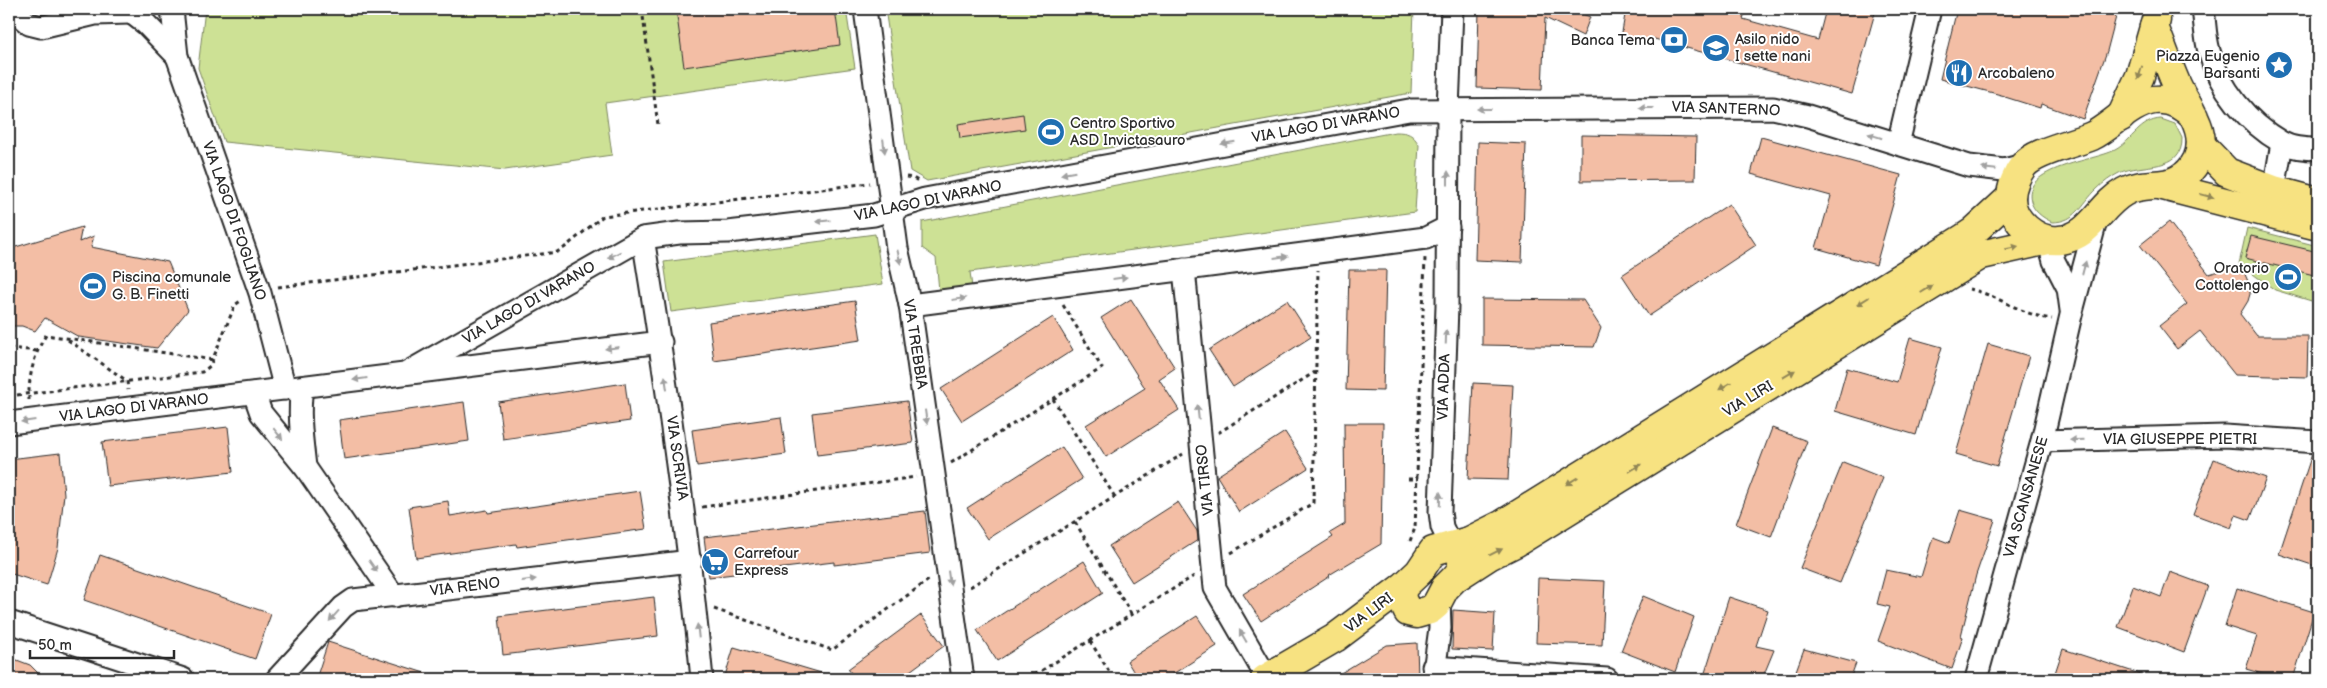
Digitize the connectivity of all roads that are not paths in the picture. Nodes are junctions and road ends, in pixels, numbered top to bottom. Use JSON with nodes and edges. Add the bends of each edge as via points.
{"nodes":[{"id":1,"x":12,"y":9,"type":"edge"},
{"id":2,"x":66,"y":9,"type":"edge"},
{"id":3,"x":157,"y":9,"type":"edge"},
{"id":4,"x":172,"y":9,"type":"edge"},
{"id":5,"x":865,"y":9,"type":"edge"},
{"id":6,"x":1452,"y":9,"type":"edge"},
{"id":7,"x":1930,"y":9,"type":"edge"},
{"id":8,"x":2203,"y":9,"type":"edge"},
{"id":9,"x":128,"y":12,"type":"edge"},
{"id":10,"x":2156,"y":18,"type":"edge"},
{"id":11,"x":50,"y":25,"type":"junction"},
{"id":12,"x":177,"y":56,"type":"junction"},
{"id":13,"x":1448,"y":109,"type":"junction"},
{"id":14,"x":2121,"y":117,"type":"junction"},
{"id":15,"x":2194,"y":117,"type":"junction"},
{"id":16,"x":2282,"y":143,"type":"junction"},
{"id":17,"x":1898,"y":144,"type":"junction"},
{"id":18,"x":2201,"y":145,"type":"junction"},
{"id":19,"x":2318,"y":149,"type":"edge"},
{"id":20,"x":2024,"y":165,"type":"junction"},
{"id":21,"x":2159,"y":185,"type":"junction"},
{"id":22,"x":2274,"y":190,"type":"junction"},
{"id":23,"x":2010,"y":197,"type":"junction"},
{"id":24,"x":2318,"y":202,"type":"edge"},
{"id":25,"x":893,"y":209,"type":"junction"},
{"id":26,"x":2096,"y":221,"type":"junction"},
{"id":27,"x":2318,"y":226,"type":"edge"},
{"id":28,"x":1448,"y":227,"type":"junction"},
{"id":29,"x":643,"y":238,"type":"junction"},
{"id":30,"x":2048,"y":240,"type":"junction"},
{"id":31,"x":1184,"y":269,"type":"junction"},
{"id":32,"x":910,"y":305,"type":"junction"},
{"id":33,"x":2071,"y":317,"type":"junction"},
{"id":34,"x":661,"y":342,"type":"junction"},
{"id":35,"x":408,"y":372,"type":"junction"},
{"id":36,"x":293,"y":388,"type":"junction"},
{"id":37,"x":254,"y":393,"type":"junction"},
{"id":38,"x":9,"y":424,"type":"edge"},
{"id":39,"x":2042,"y":441,"type":"junction"},
{"id":40,"x":2318,"y":442,"type":"edge"},
{"id":41,"x":305,"y":468,"type":"junction"},
{"id":42,"x":1451,"y":546,"type":"junction"},
{"id":43,"x":691,"y":561,"type":"junction"},
{"id":44,"x":1447,"y":588,"type":"junction"},
{"id":45,"x":394,"y":596,"type":"junction"},
{"id":46,"x":1406,"y":599,"type":"junction"},
{"id":47,"x":9,"y":622,"type":"edge"},
{"id":48,"x":1433,"y":673,"type":"edge"},
{"id":49,"x":183,"y":679,"type":"edge"},
{"id":50,"x":278,"y":679,"type":"edge"},
{"id":51,"x":702,"y":679,"type":"edge"},
{"id":52,"x":963,"y":679,"type":"edge"},
{"id":53,"x":1266,"y":679,"type":"edge"},
{"id":54,"x":1607,"y":679,"type":"edge"},
{"id":55,"x":1976,"y":679,"type":"edge"}],
"edges":[{"from":1,"to":11,"type":"street","via":[[35,27]]},
{"from":2,"to":11,"type":"street"},
{"from":3,"to":9,"type":"street","via":[[143,15]]},
{"from":4,"to":12,"type":"street","name":"VIA LAGO DI FOGLIANO"},
{"from":5,"to":25,"type":"street","name":"VIA TREBBIA","one_way":true},
{"from":6,"to":13,"type":"street"},
{"from":7,"to":17,"type":"street"},
{"from":8,"to":16,"type":"street","via":[[2209,51],[2228,93],[2245,114]]},
{"from":9,"to":11,"type":"street","via":[[96,14]]},
{"from":9,"to":12,"type":"street","name":"VIA LAGO DI FOGLIANO","via":[[161,38]]},
{"from":10,"to":14,"type":"main road","one_way":true,"via":[[2140,76]]},
{"from":10,"to":15,"type":"main road","via":[[2177,85]]},
{"from":12,"to":36,"type":"street","name":"VIA LAGO DI FOGLIANO"},
{"from":17,"to":13,"type":"street","name":"VIA SANTERNO","one_way":true,"via":[[1773,108]]},
{"from":13,"to":25,"type":"street","name":"VIA LAGO DI VARANO","one_way":true,"via":[[1409,110],[935,197]]},
{"from":28,"to":13,"type":"street","name":"VIA ADDA","one_way":true},
{"from":14,"to":15,"type":"main road","via":[[2143,103],[2162,100],[2180,105]]},
{"from":14,"to":20,"type":"main road","via":[[2098,133],[2034,157]]},
{"from":15,"to":18,"type":"main road"},
{"from":16,"to":19,"type":"street"},
{"from":16,"to":22,"type":"street"},
{"from":20,"to":17,"type":"street","name":"VIA SANTERNO","one_way":true,"via":[[2004,170],[1969,166]]},
{"from":18,"to":21,"type":"main road","name":"VIA SCANSANESE","via":[[2188,173]]},
{"from":18,"to":22,"type":"main road","via":[[2227,172]]},
{"from":20,"to":23,"type":"main road","via":[[2015,178]]},
{"from":21,"to":26,"type":"main road","name":"VIA SCANSANESE","via":[[2149,184],[2128,190],[2110,202]]},
{"from":21,"to":27,"type":"main road","one_way":true},
{"from":22,"to":24,"type":"main road"},
{"from":23,"to":30,"type":"main road","via":[[2022,224],[2036,236]]},
{"from":23,"to":42,"type":"main road","name":"VIA LIRI","one_way":true,"via":[[1964,238],[1503,524],[1470,541]]},
{"from":25,"to":29,"type":"street","name":"VIA LAGO DI VARANO","one_way":true,"via":[[874,215],[728,232]]},
{"from":25,"to":32,"type":"street","name":"VIA TREBBIA","one_way":true,"via":[[897,248]]},
{"from":26,"to":30,"type":"main road","name":"VIA SCANSANESE","via":[[2075,236]]},
{"from":33,"to":26,"type":"street","name":"VIA SCANSANESE","one_way":true},
{"from":31,"to":28,"type":"street","one_way":true,"via":[[1426,238]]},
{"from":42,"to":28,"type":"street","name":"VIA ADDA","one_way":true,"via":[[1442,527],[1440,512]]},
{"from":29,"to":34,"type":"street","name":"VIA SCRIVIA"},
{"from":29,"to":35,"type":"street","name":"VIA LAGO DI VARANO","one_way":true},
{"from":30,"to":33,"type":"street","name":"VIA SCANSANESE","via":[[2054,261],[2068,288]]},
{"from":44,"to":30,"type":"main road","name":"VIA LIRI","one_way":true,"via":[[1489,556],[1516,543],[1982,255]]},
{"from":32,"to":31,"type":"street","one_way":true},
{"from":53,"to":31,"type":"street","name":"VIA TIRSO","one_way":true,"via":[[1215,588]]},
{"from":32,"to":52,"type":"street","name":"VIA TREBBIA","one_way":true},
{"from":33,"to":39,"type":"street","name":"VIA SCANSANESE"},
{"from":34,"to":35,"type":"street","name":"VIA LAGO DI VARANO","one_way":true},
{"from":43,"to":34,"type":"street","name":"VIA SCRIVIA","one_way":true},
{"from":35,"to":36,"type":"street","name":"VIA LAGO DI VARANO","one_way":true},
{"from":36,"to":37,"type":"street","name":"VIA LAGO DI VARANO"},
{"from":36,"to":41,"type":"street"},
{"from":37,"to":38,"type":"street","name":"VIA LAGO DI VARANO","one_way":true},
{"from":37,"to":41,"type":"street","one_way":true,"via":[[261,413]]},
{"from":40,"to":39,"type":"street","name":"VIA GIUSEPPE PIETRI","one_way":true,"via":[[2225,436]]},
{"from":39,"to":55,"type":"street","name":"VIA SCANSANESE"},
{"from":41,"to":45,"type":"street","one_way":true},
{"from":42,"to":44,"type":"main road","via":[[1462,558],[1462,569]]},
{"from":42,"to":46,"type":"main road","name":"VIA LIRI","via":[[1433,551]]},
{"from":45,"to":43,"type":"street","name":"VIA RENO","one_way":true},
{"from":51,"to":43,"type":"street","name":"VIA SCRIVIA","one_way":true},
{"from":44,"to":46,"type":"main road","name":"VIA LIRI","via":[[1430,610],[1423,613]]},
{"from":44,"to":48,"type":"street"},
{"from":45,"to":50,"type":"street","name":"VIA RENO","one_way":true,"via":[[353,600],[343,607]]},
{"from":46,"to":48,"type":"street","via":[[1425,626]]},
{"from":46,"to":53,"type":"main road","name":"VIA LIRI"},
{"from":47,"to":49,"type":"street"},
{"from":48,"to":54,"type":"street"}]}
